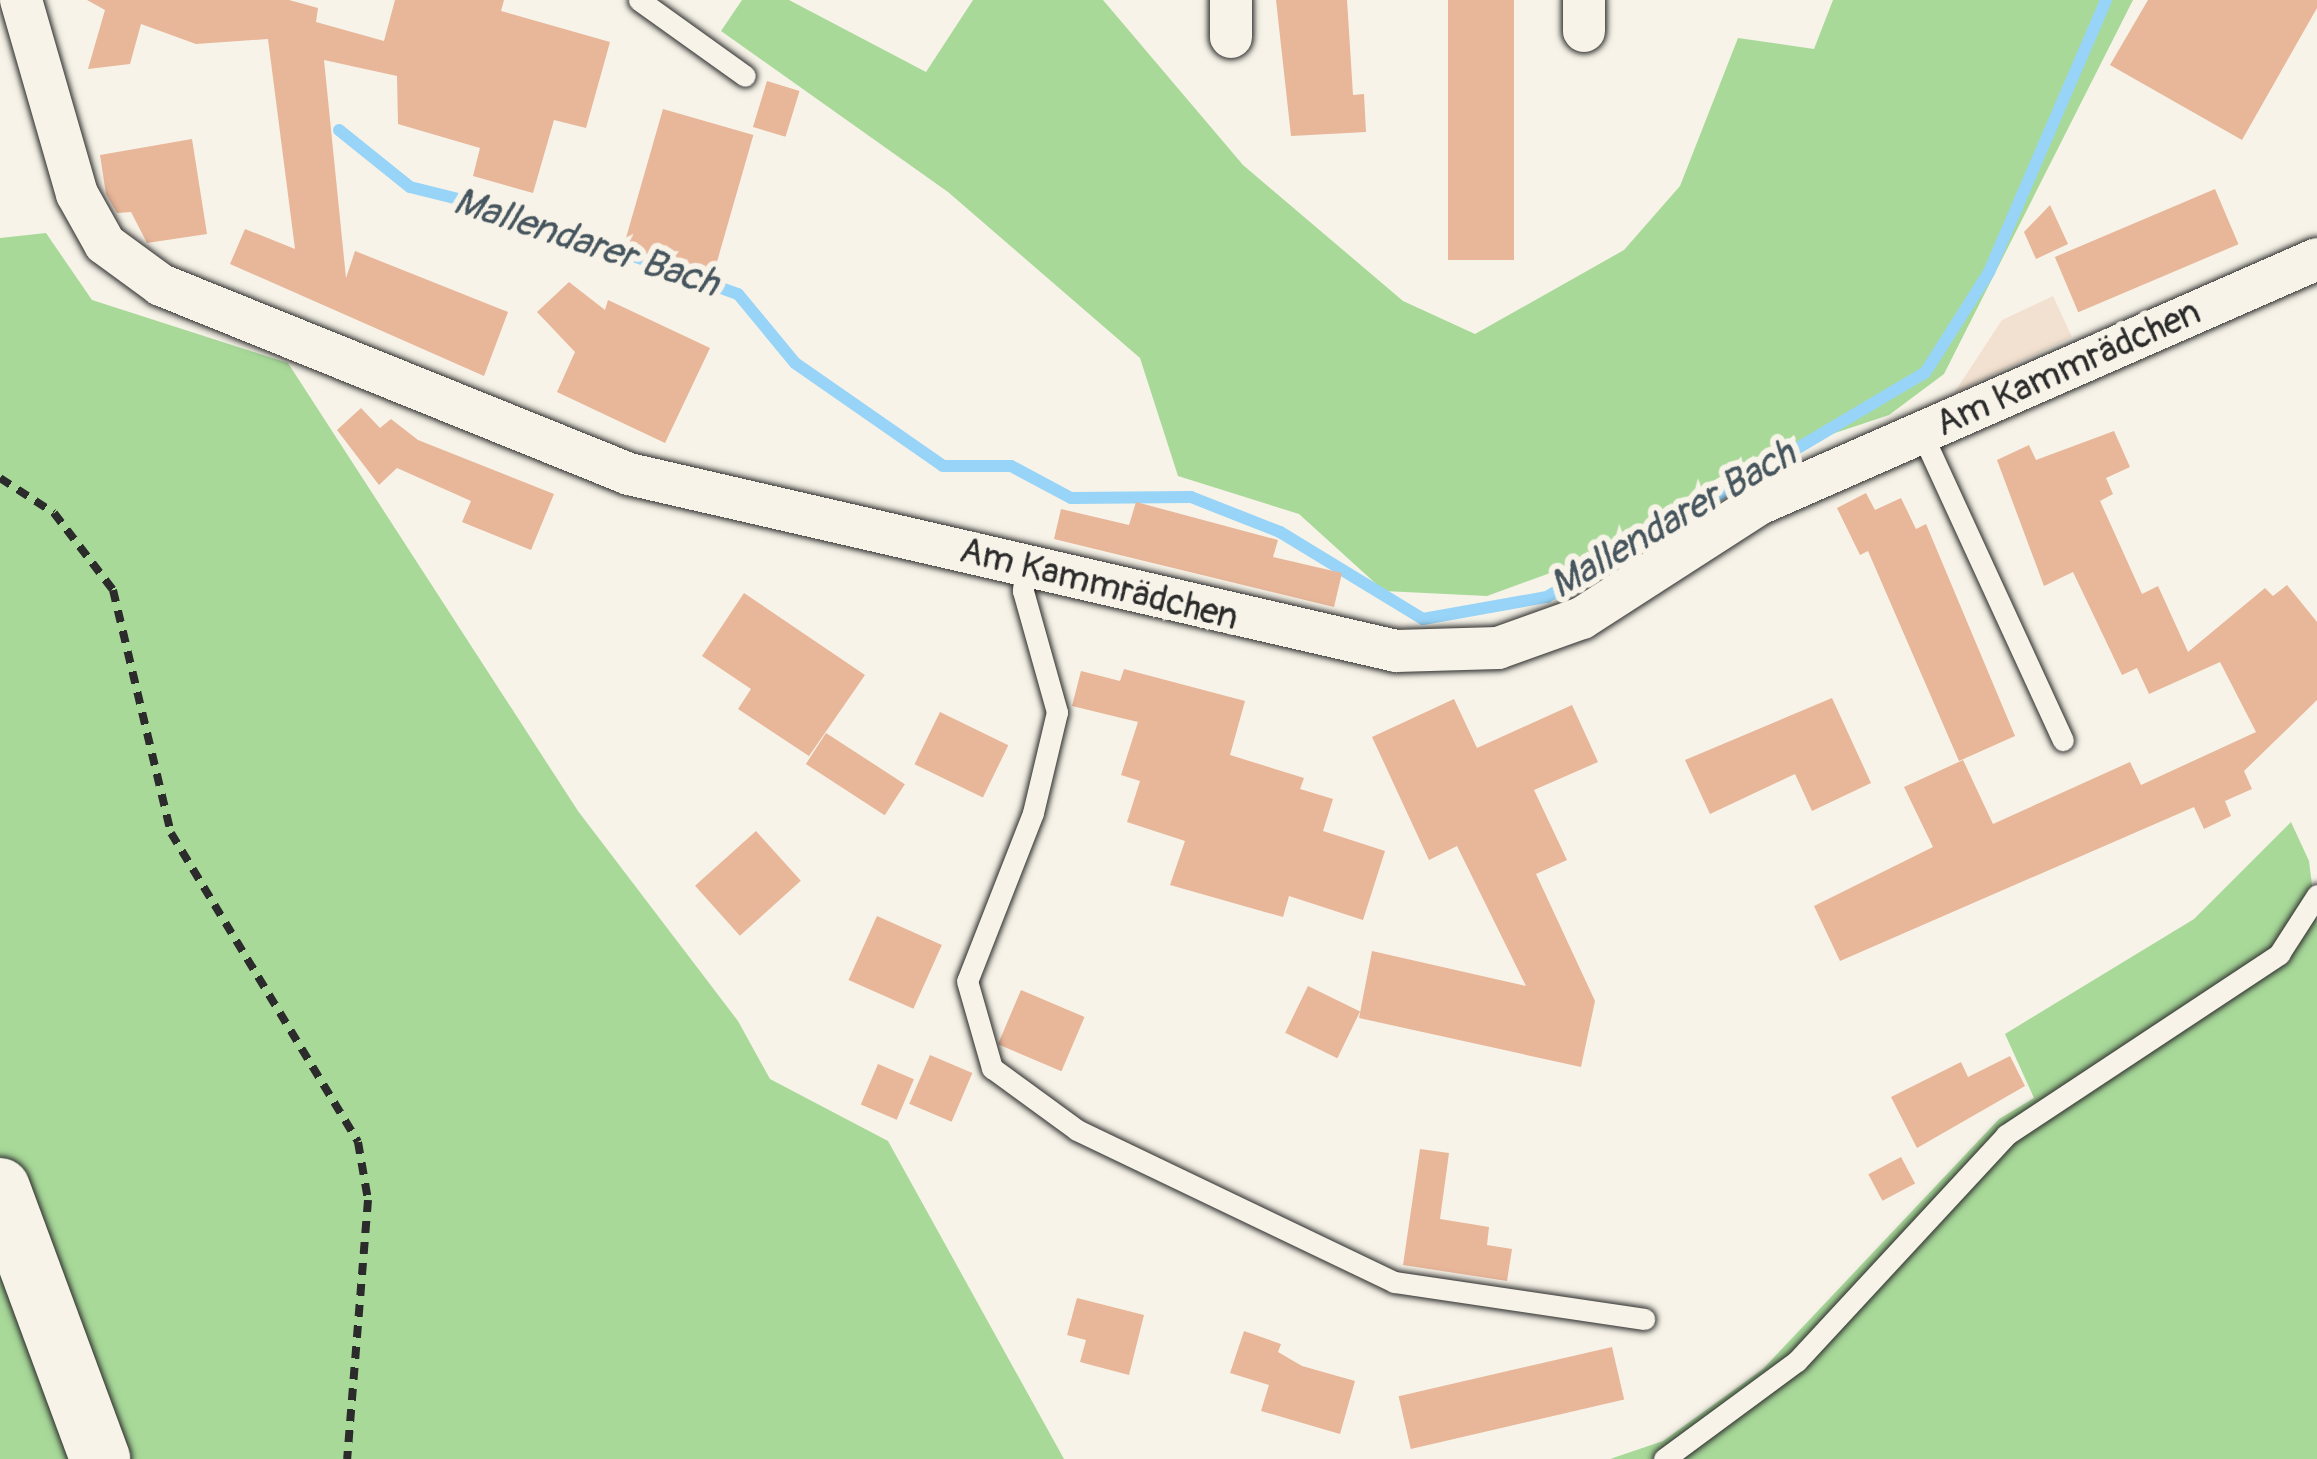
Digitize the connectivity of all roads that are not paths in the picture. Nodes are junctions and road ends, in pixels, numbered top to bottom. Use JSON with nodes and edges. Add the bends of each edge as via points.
{"nodes":[{"id":1,"x":21,"y":0,"type":"edge"},
{"id":2,"x":639,"y":0,"type":"edge"},
{"id":3,"x":745,"y":76,"type":"dead end"},
{"id":4,"x":2317,"y":259,"type":"edge"},
{"id":5,"x":1922,"y":434,"type":"junction"},
{"id":6,"x":1026,"y":565,"type":"junction"},
{"id":7,"x":2063,"y":740,"type":"dead end"},
{"id":8,"x":2317,"y":895,"type":"edge"},
{"id":9,"x":0,"y":1188,"type":"edge"},
{"id":10,"x":1644,"y":1319,"type":"dead end"},
{"id":11,"x":100,"y":1459,"type":"edge"},
{"id":12,"x":1664,"y":1459,"type":"edge"}],
"edges":[{"from":1,"to":6,"type":"street","name":"Am Kammrädchen","via":[[77,194],[105,244],[161,285],[628,474]]},
{"from":2,"to":3,"type":"lane"},
{"from":4,"to":5,"type":"street","name":"Am Kammrädchen"},
{"from":5,"to":6,"type":"street","name":"Am Kammrädchen","via":[[1759,504],[1582,618],[1498,648],[1336,643]]},
{"from":5,"to":7,"type":"lane"},
{"from":6,"to":10,"type":"lane","via":[[1023,591],[1057,712],[1033,813],[967,981],[992,1068],[1077,1130],[1394,1282]]},
{"from":8,"to":12,"type":"lane","via":[[2279,954],[2006,1135],[1797,1361]]},
{"from":9,"to":11,"type":"street"}]}
